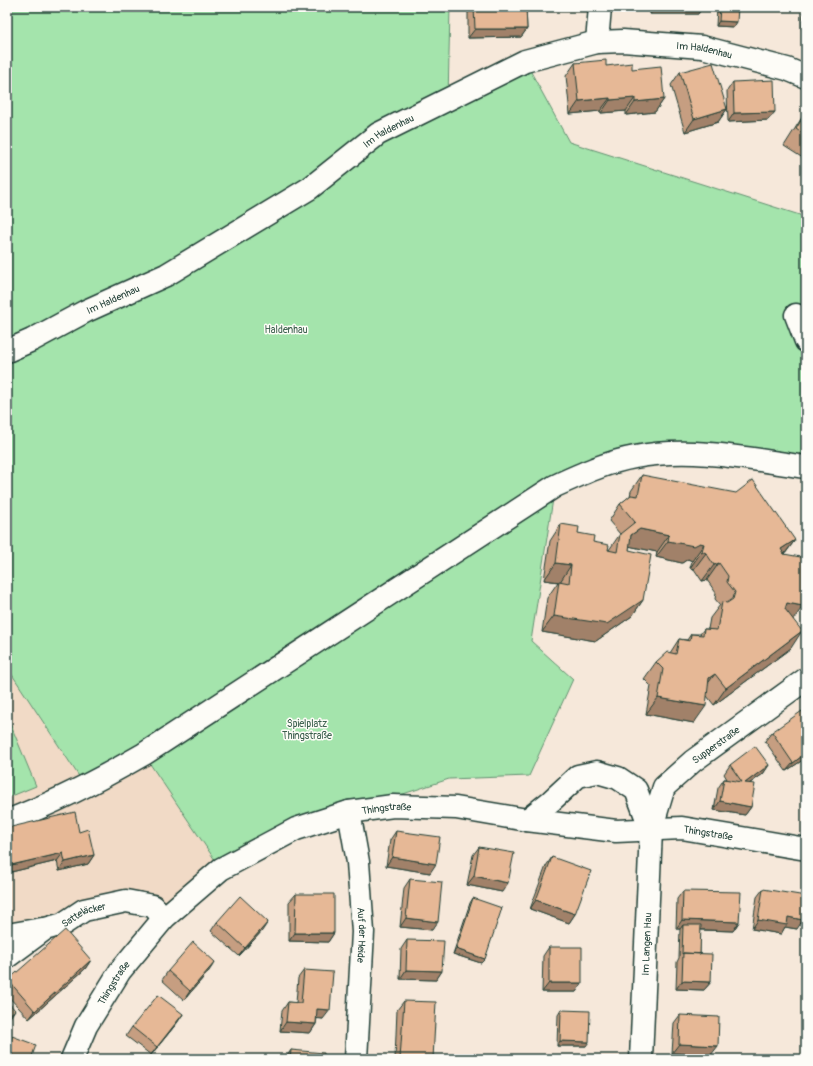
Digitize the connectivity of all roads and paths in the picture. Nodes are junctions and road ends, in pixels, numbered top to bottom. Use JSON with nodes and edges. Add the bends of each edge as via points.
{"nodes":[{"id":1,"x":600,"y":7,"type":"edge"},
{"id":2,"x":597,"y":42,"type":"junction"},
{"id":3,"x":806,"y":77,"type":"edge"},
{"id":4,"x":796,"y":314,"type":"dead end"},
{"id":5,"x":806,"y":341,"type":"edge"},
{"id":6,"x":7,"y":351,"type":"edge"},
{"id":7,"x":806,"y":466,"type":"edge"},
{"id":8,"x":806,"y":679,"type":"edge"},
{"id":9,"x":349,"y":812,"type":"junction"},
{"id":10,"x":527,"y":820,"type":"junction"},
{"id":11,"x":7,"y":821,"type":"edge"},
{"id":12,"x":652,"y":830,"type":"junction"},
{"id":13,"x":806,"y":849,"type":"edge"},
{"id":14,"x":164,"y":918,"type":"junction"},
{"id":15,"x":45,"y":929,"type":"junction"},
{"id":16,"x":7,"y":935,"type":"edge"},
{"id":17,"x":7,"y":957,"type":"edge"},
{"id":18,"x":72,"y":1059,"type":"edge"},
{"id":19,"x":356,"y":1059,"type":"edge"},
{"id":20,"x":642,"y":1059,"type":"edge"}],
"edges":[{"from":1,"to":2,"type":"street"},
{"from":2,"to":3,"type":"street","name":"Im Haldenhau","via":[[624,41],[702,47],[787,69]]},
{"from":2,"to":6,"type":"street","name":"Im Haldenhau","via":[[525,61],[378,134],[310,188],[166,275],[86,310]]},
{"from":4,"to":5,"type":"street"},
{"from":7,"to":11,"type":"street","via":[[683,452],[635,457],[590,470],[555,486],[144,754],[86,787]]},
{"from":8,"to":12,"type":"street","name":"Supperstraße","via":[[693,761],[664,787]]},
{"from":9,"to":10,"type":"street","name":"Thingstraße","via":[[393,806],[456,808]]},
{"from":9,"to":14,"type":"street","name":"Thingstraße","via":[[296,830],[220,869]]},
{"from":9,"to":19,"type":"street","name":"Auf der Heide","via":[[358,862],[364,932]]},
{"from":10,"to":12,"type":"street","name":"Thingstraße","via":[[616,831]]},
{"from":10,"to":12,"type":"street","via":[[578,776],[597,772],[618,778],[636,790]]},
{"from":12,"to":13,"type":"street","name":"Thingstraße","via":[[682,828]]},
{"from":12,"to":20,"type":"street","name":"Im Langen Hau"},
{"from":14,"to":15,"type":"street","name":"Satteläcker","via":[[153,906],[126,901],[84,910],[63,924]]},
{"from":14,"to":18,"type":"street","name":"Thingstraße","via":[[120,971],[86,1026]]},
{"from":15,"to":16,"type":"street"},
{"from":15,"to":17,"type":"street","name":"Satteläcker"}]}
